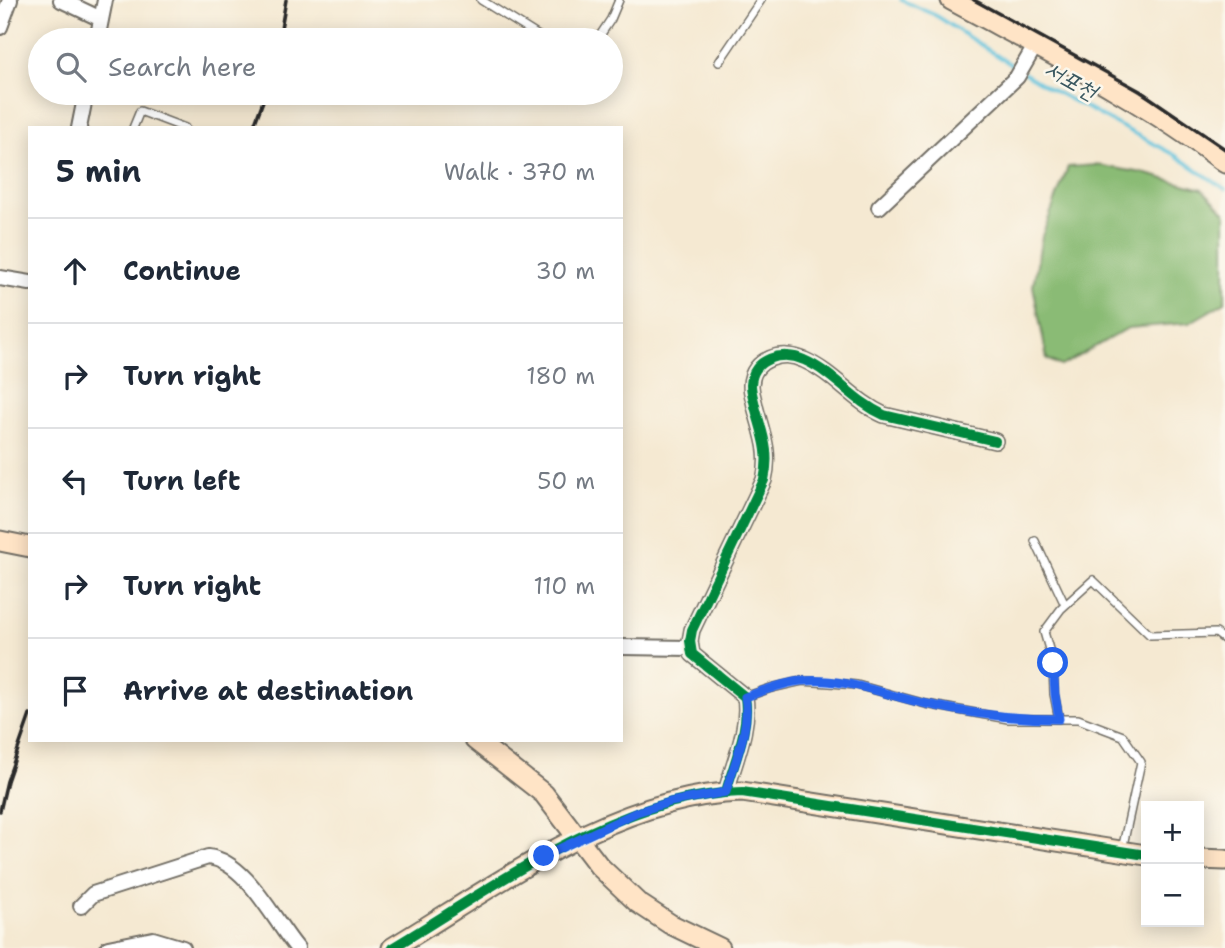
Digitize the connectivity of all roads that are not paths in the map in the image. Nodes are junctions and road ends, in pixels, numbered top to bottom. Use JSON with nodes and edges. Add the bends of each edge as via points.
{"nodes":[{"id":1,"x":10,"y":0,"type":"edge"},
{"id":2,"x":61,"y":0,"type":"edge"},
{"id":3,"x":105,"y":0,"type":"edge"},
{"id":4,"x":481,"y":0,"type":"edge"},
{"id":5,"x":619,"y":0,"type":"edge"},
{"id":6,"x":761,"y":0,"type":"edge"},
{"id":7,"x":951,"y":0,"type":"edge"},
{"id":8,"x":101,"y":19,"type":"junction"},
{"id":9,"x":0,"y":27,"type":"edge"},
{"id":10,"x":99,"y":28,"type":"edge"},
{"id":11,"x":526,"y":28,"type":"edge"},
{"id":12,"x":605,"y":28,"type":"edge"},
{"id":13,"x":1035,"y":46,"type":"junction"},
{"id":14,"x":719,"y":62,"type":"dead end"},
{"id":15,"x":84,"y":105,"type":"edge"},
{"id":16,"x":79,"y":126,"type":"edge"},
{"id":17,"x":134,"y":126,"type":"edge"},
{"id":18,"x":180,"y":126,"type":"edge"},
{"id":19,"x":1225,"y":163,"type":"edge"},
{"id":20,"x":879,"y":207,"type":"dead end"},
{"id":21,"x":0,"y":278,"type":"edge"},
{"id":22,"x":28,"y":283,"type":"edge"},
{"id":23,"x":995,"y":441,"type":"dead end"},
{"id":24,"x":0,"y":541,"type":"edge"},
{"id":25,"x":1035,"y":541,"type":"dead end"},
{"id":26,"x":28,"y":547,"type":"edge"},
{"id":27,"x":1065,"y":605,"type":"junction"},
{"id":28,"x":1225,"y":640,"type":"edge"},
{"id":29,"x":623,"y":647,"type":"edge"},
{"id":30,"x":691,"y":648,"type":"junction"},
{"id":31,"x":745,"y":697,"type":"junction"},
{"id":32,"x":1059,"y":719,"type":"junction"},
{"id":33,"x":478,"y":742,"type":"edge"},
{"id":34,"x":726,"y":792,"type":"junction"},
{"id":35,"x":580,"y":839,"type":"junction"},
{"id":36,"x":1122,"y":851,"type":"junction"},
{"id":37,"x":1141,"y":854,"type":"edge"},
{"id":38,"x":1204,"y":859,"type":"edge"},
{"id":39,"x":1225,"y":860,"type":"edge"},
{"id":40,"x":81,"y":906,"type":"dead end"},
{"id":41,"x":108,"y":948,"type":"edge"},
{"id":42,"x":183,"y":948,"type":"edge"},
{"id":43,"x":297,"y":948,"type":"edge"},
{"id":44,"x":392,"y":948,"type":"edge"},
{"id":45,"x":720,"y":948,"type":"edge"}],
"edges":[{"from":1,"to":9,"type":"street"},
{"from":2,"to":8,"type":"street"},
{"from":3,"to":8,"type":"street"},
{"from":4,"to":11,"type":"lane"},
{"from":5,"to":12,"type":"lane"},
{"from":6,"to":14,"type":"lane"},
{"from":7,"to":13,"type":"street"},
{"from":8,"to":10,"type":"street"},
{"from":13,"to":19,"type":"street","via":[[1144,106]]},
{"from":13,"to":20,"type":"street","via":[[1021,70]]},
{"from":15,"to":16,"type":"street"},
{"from":17,"to":18,"type":"lane","via":[[140,111]]},
{"from":21,"to":22,"type":"street"},
{"from":23,"to":30,"type":"street","via":[[884,415],[801,358],[771,357],[759,365],[751,386],[768,462],[764,480],[692,630]]},
{"from":24,"to":26,"type":"street"},
{"from":25,"to":27,"type":"lane"},
{"from":27,"to":28,"type":"lane","via":[[1093,580],[1150,635],[1216,633]]},
{"from":27,"to":32,"type":"lane","via":[[1044,632],[1053,663]]},
{"from":29,"to":30,"type":"street"},
{"from":30,"to":31,"type":"street","via":[[692,654]]},
{"from":31,"to":32,"type":"lane","via":[[802,681],[857,685],[1008,719]]},
{"from":31,"to":34,"type":"street","via":[[744,727]]},
{"from":32,"to":36,"type":"lane","via":[[1078,719],[1124,736],[1141,762]]},
{"from":33,"to":35,"type":"street","via":[[544,794]]},
{"from":34,"to":35,"type":"street","via":[[637,812]]},
{"from":34,"to":36,"type":"street"},
{"from":35,"to":44,"type":"street"},
{"from":35,"to":45,"type":"street","via":[[599,866],[638,903]]},
{"from":36,"to":37,"type":"street"},
{"from":38,"to":39,"type":"street"},
{"from":40,"to":43,"type":"street","via":[[93,894],[208,857],[218,858],[260,896]]},
{"from":41,"to":42,"type":"street","via":[[153,939]]}]}
